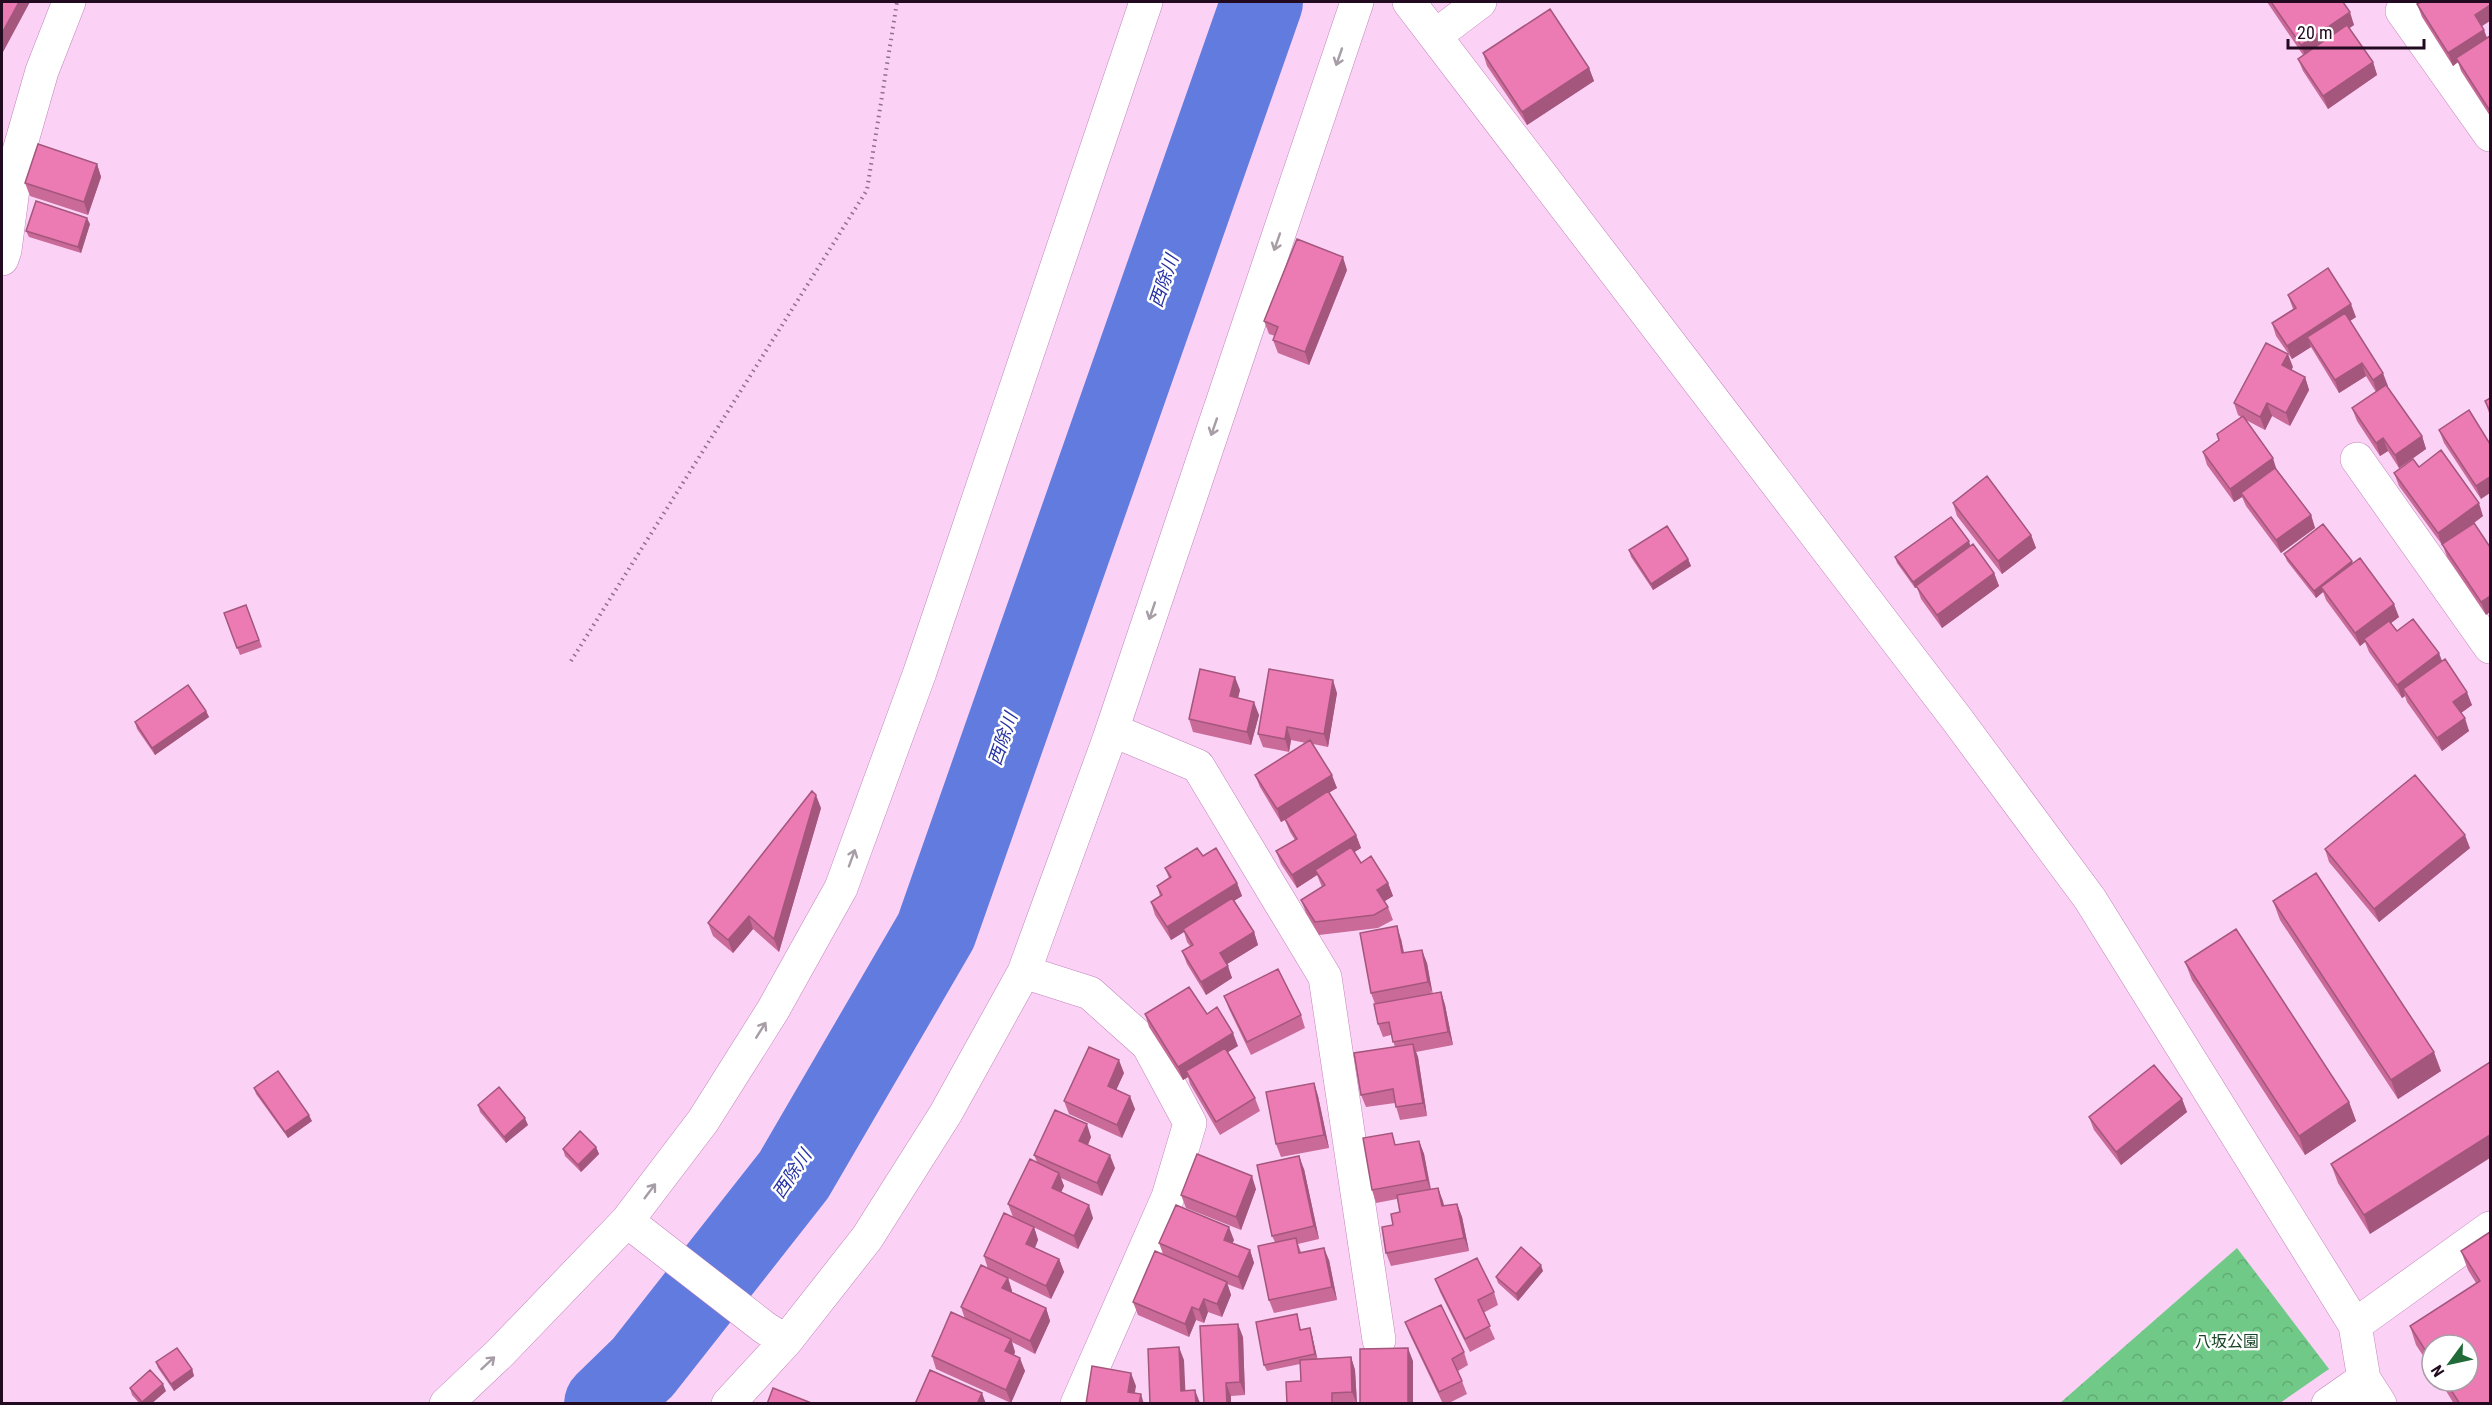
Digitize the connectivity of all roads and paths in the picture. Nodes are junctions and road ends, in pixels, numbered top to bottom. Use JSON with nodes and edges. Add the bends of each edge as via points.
{"nodes":[{"id":1,"x":69,"y":2,"type":"edge"},
{"id":2,"x":897,"y":2,"type":"edge"},
{"id":3,"x":1146,"y":2,"type":"edge"},
{"id":4,"x":1358,"y":2,"type":"edge"},
{"id":5,"x":1409,"y":2,"type":"edge"},
{"id":6,"x":1480,"y":2,"type":"edge"},
{"id":7,"x":2417,"y":2,"type":"edge"},
{"id":8,"x":1435,"y":36,"type":"junction"},
{"id":9,"x":2490,"y":135,"type":"edge"},
{"id":10,"x":2,"y":259,"type":"edge"},
{"id":11,"x":2357,"y":459,"type":"dead end"},
{"id":12,"x":2490,"y":647,"type":"edge"},
{"id":13,"x":571,"y":661,"type":"dead end"},
{"id":14,"x":1112,"y":730,"type":"junction"},
{"id":15,"x":1024,"y":972,"type":"junction"},
{"id":16,"x":627,"y":1221,"type":"junction"},
{"id":17,"x":2490,"y":1228,"type":"edge"},
{"id":18,"x":2355,"y":1325,"type":"junction"},
{"id":19,"x":776,"y":1335,"type":"junction"},
{"id":20,"x":1380,"y":1340,"type":"dead end"},
{"id":21,"x":2372,"y":1391,"type":"edge"},
{"id":22,"x":446,"y":1404,"type":"edge"},
{"id":23,"x":728,"y":1404,"type":"edge"},
{"id":24,"x":1077,"y":1404,"type":"edge"},
{"id":25,"x":2328,"y":1404,"type":"edge"}],
"edges":[{"from":1,"to":10,"type":"street","via":[[42,71],[17,158]]},
{"from":2,"to":13,"type":"path","via":[[867,190]]},
{"from":16,"to":3,"type":"street","one_way":true,"via":[[703,1121],[773,1010],[841,888],[920,672]]},
{"from":4,"to":14,"type":"street","one_way":true},
{"from":5,"to":8,"type":"street"},
{"from":6,"to":8,"type":"street"},
{"from":7,"to":9,"type":"street","via":[[2402,11]]},
{"from":8,"to":18,"type":"street","via":[[2090,899]]},
{"from":11,"to":12,"type":"street"},
{"from":14,"to":15,"type":"street"},
{"from":14,"to":20,"type":"street","via":[[1198,766],[1325,976]]},
{"from":15,"to":19,"type":"street","via":[[946,1113],[867,1238]]},
{"from":15,"to":24,"type":"street","via":[[1090,993],[1148,1045],[1190,1123],[1168,1197]]},
{"from":16,"to":19,"type":"street"},
{"from":22,"to":16,"type":"street","one_way":true},
{"from":17,"to":18,"type":"street"},
{"from":18,"to":21,"type":"street"},
{"from":19,"to":23,"type":"street"},
{"from":21,"to":25,"type":"street"}]}
